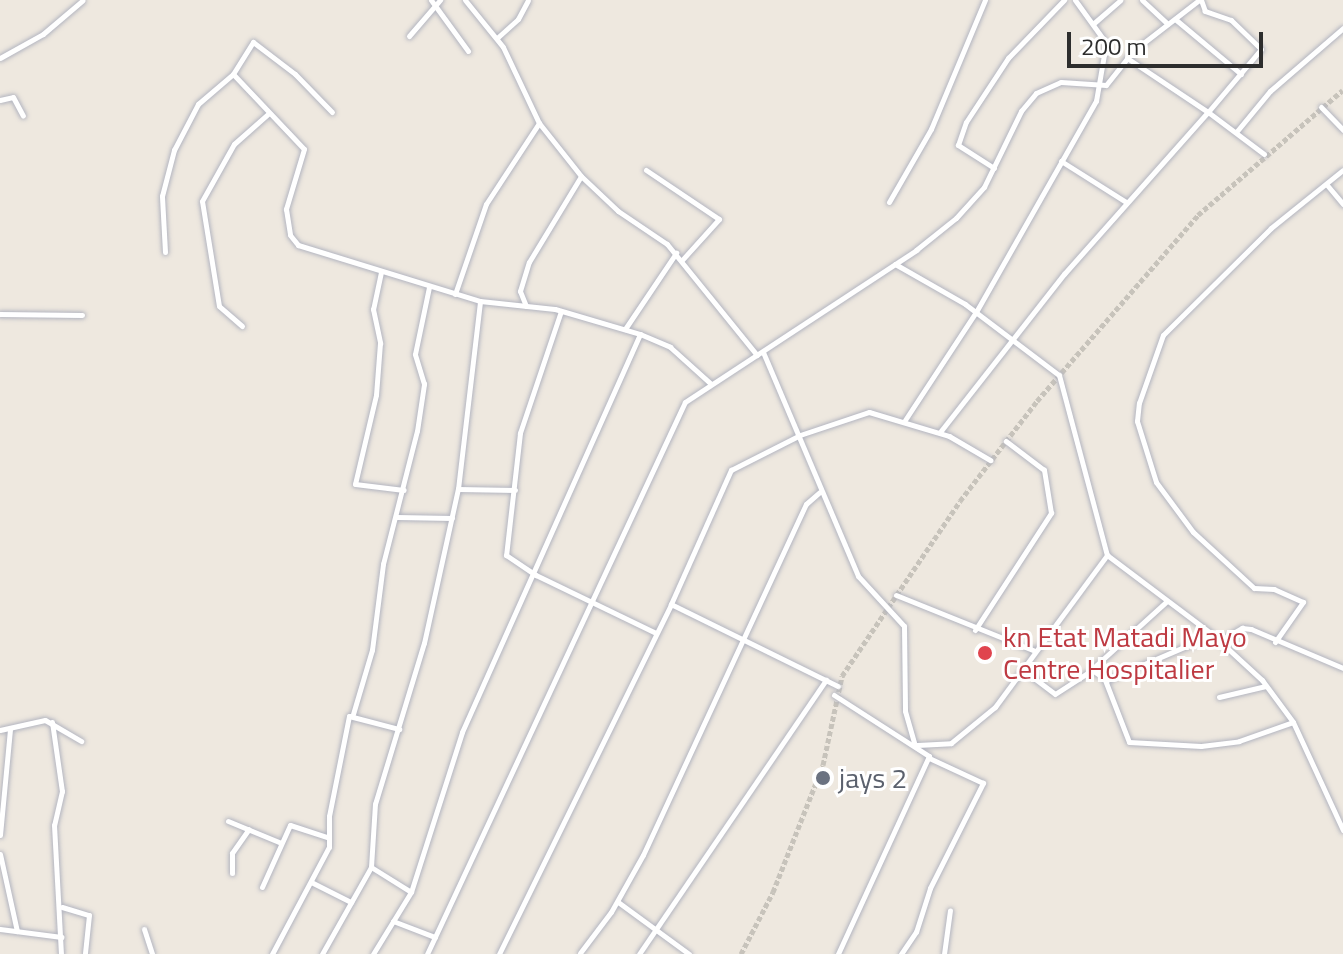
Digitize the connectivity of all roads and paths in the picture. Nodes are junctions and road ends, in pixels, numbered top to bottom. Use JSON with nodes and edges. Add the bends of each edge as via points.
{"nodes":[{"id":1,"x":83,"y":0,"type":"edge"},
{"id":2,"x":465,"y":0,"type":"edge"},
{"id":3,"x":528,"y":0,"type":"edge"},
{"id":4,"x":985,"y":0,"type":"edge"},
{"id":5,"x":1064,"y":0,"type":"edge"},
{"id":6,"x":1075,"y":0,"type":"edge"},
{"id":7,"x":1120,"y":0,"type":"edge"},
{"id":8,"x":1142,"y":0,"type":"edge"},
{"id":9,"x":1200,"y":0,"type":"edge"},
{"id":10,"x":435,"y":2,"type":"edge"},
{"id":11,"x":1175,"y":19,"type":"junction"},
{"id":12,"x":1094,"y":23,"type":"junction"},
{"id":13,"x":1168,"y":24,"type":"junction"},
{"id":14,"x":1343,"y":28,"type":"edge"},
{"id":15,"x":409,"y":36,"type":"dead end"},
{"id":16,"x":497,"y":38,"type":"junction"},
{"id":17,"x":468,"y":51,"type":"dead end"},
{"id":18,"x":0,"y":58,"type":"edge"},
{"id":19,"x":1127,"y":58,"type":"junction"},
{"id":20,"x":233,"y":74,"type":"junction"},
{"id":21,"x":1241,"y":74,"type":"junction"},
{"id":22,"x":1100,"y":87,"type":"junction"},
{"id":23,"x":0,"y":100,"type":"edge"},
{"id":24,"x":1321,"y":107,"type":"dead end"},
{"id":25,"x":332,"y":112,"type":"dead end"},
{"id":26,"x":1208,"y":112,"type":"junction"},
{"id":27,"x":268,"y":114,"type":"junction"},
{"id":28,"x":23,"y":116,"type":"dead end"},
{"id":29,"x":539,"y":123,"type":"junction"},
{"id":30,"x":1343,"y":130,"type":"edge"},
{"id":31,"x":1237,"y":131,"type":"junction"},
{"id":32,"x":1264,"y":154,"type":"dead end"},
{"id":33,"x":1061,"y":161,"type":"junction"},
{"id":34,"x":994,"y":168,"type":"junction"},
{"id":35,"x":646,"y":170,"type":"dead end"},
{"id":36,"x":1343,"y":170,"type":"edge"},
{"id":37,"x":581,"y":176,"type":"junction"},
{"id":38,"x":1327,"y":185,"type":"junction"},
{"id":39,"x":889,"y":202,"type":"dead end"},
{"id":40,"x":1126,"y":202,"type":"junction"},
{"id":41,"x":1343,"y":204,"type":"edge"},
{"id":42,"x":165,"y":252,"type":"dead end"},
{"id":43,"x":676,"y":253,"type":"junction"},
{"id":44,"x":682,"y":261,"type":"junction"},
{"id":45,"x":894,"y":264,"type":"junction"},
{"id":46,"x":381,"y":272,"type":"junction"},
{"id":47,"x":429,"y":287,"type":"junction"},
{"id":48,"x":455,"y":294,"type":"junction"},
{"id":49,"x":480,"y":301,"type":"junction"},
{"id":50,"x":526,"y":306,"type":"junction"},
{"id":51,"x":561,"y":311,"type":"junction"},
{"id":52,"x":976,"y":312,"type":"junction"},
{"id":53,"x":0,"y":314,"type":"edge"},
{"id":54,"x":82,"y":315,"type":"dead end"},
{"id":55,"x":242,"y":326,"type":"dead end"},
{"id":56,"x":625,"y":329,"type":"junction"},
{"id":57,"x":640,"y":334,"type":"junction"},
{"id":58,"x":1012,"y":336,"type":"junction"},
{"id":59,"x":760,"y":354,"type":"junction"},
{"id":60,"x":710,"y":383,"type":"junction"},
{"id":61,"x":905,"y":420,"type":"junction"},
{"id":62,"x":940,"y":432,"type":"junction"},
{"id":63,"x":800,"y":435,"type":"junction"},
{"id":64,"x":1006,"y":441,"type":"dead end"},
{"id":65,"x":990,"y":460,"type":"dead end"},
{"id":66,"x":458,"y":489,"type":"junction"},
{"id":67,"x":404,"y":490,"type":"junction"},
{"id":68,"x":515,"y":490,"type":"junction"},
{"id":69,"x":820,"y":492,"type":"junction"},
{"id":70,"x":397,"y":517,"type":"junction"},
{"id":71,"x":452,"y":518,"type":"junction"},
{"id":72,"x":1107,"y":555,"type":"junction"},
{"id":73,"x":536,"y":575,"type":"junction"},
{"id":74,"x":896,"y":595,"type":"dead end"},
{"id":75,"x":1167,"y":601,"type":"junction"},
{"id":76,"x":595,"y":602,"type":"junction"},
{"id":77,"x":671,"y":604,"type":"junction"},
{"id":78,"x":975,"y":630,"type":"junction"},
{"id":79,"x":656,"y":633,"type":"junction"},
{"id":80,"x":1213,"y":635,"type":"junction"},
{"id":81,"x":746,"y":638,"type":"junction"},
{"id":82,"x":1220,"y":641,"type":"junction"},
{"id":83,"x":1275,"y":642,"type":"junction"},
{"id":84,"x":1035,"y":651,"type":"junction"},
{"id":85,"x":1343,"y":668,"type":"edge"},
{"id":86,"x":1022,"y":669,"type":"junction"},
{"id":87,"x":1092,"y":670,"type":"junction"},
{"id":88,"x":826,"y":680,"type":"junction"},
{"id":89,"x":1105,"y":680,"type":"junction"},
{"id":90,"x":838,"y":686,"type":"dead end"},
{"id":91,"x":1266,"y":686,"type":"junction"},
{"id":92,"x":834,"y":695,"type":"dead end"},
{"id":93,"x":1219,"y":697,"type":"dead end"},
{"id":94,"x":353,"y":714,"type":"junction"},
{"id":95,"x":52,"y":722,"type":"junction"},
{"id":96,"x":1293,"y":722,"type":"junction"},
{"id":97,"x":10,"y":729,"type":"junction"},
{"id":98,"x":399,"y":729,"type":"junction"},
{"id":99,"x":0,"y":730,"type":"edge"},
{"id":100,"x":81,"y":741,"type":"dead end"},
{"id":101,"x":915,"y":744,"type":"junction"},
{"id":102,"x":929,"y":758,"type":"junction"},
{"id":103,"x":228,"y":821,"type":"dead end"},
{"id":104,"x":249,"y":829,"type":"junction"},
{"id":105,"x":1343,"y":830,"type":"edge"},
{"id":106,"x":0,"y":835,"type":"edge"},
{"id":107,"x":327,"y":837,"type":"junction"},
{"id":108,"x":281,"y":843,"type":"junction"},
{"id":109,"x":0,"y":854,"type":"edge"},
{"id":110,"x":371,"y":867,"type":"junction"},
{"id":111,"x":232,"y":873,"type":"dead end"},
{"id":112,"x":311,"y":882,"type":"junction"},
{"id":113,"x":262,"y":887,"type":"dead end"},
{"id":114,"x":411,"y":892,"type":"junction"},
{"id":115,"x":351,"y":902,"type":"junction"},
{"id":116,"x":618,"y":902,"type":"junction"},
{"id":117,"x":62,"y":907,"type":"junction"},
{"id":118,"x":950,"y":910,"type":"dead end"},
{"id":119,"x":393,"y":921,"type":"junction"},
{"id":120,"x":0,"y":929,"type":"edge"},
{"id":121,"x":144,"y":929,"type":"dead end"},
{"id":122,"x":655,"y":930,"type":"junction"},
{"id":123,"x":17,"y":931,"type":"junction"},
{"id":124,"x":61,"y":937,"type":"junction"},
{"id":125,"x":435,"y":937,"type":"junction"},
{"id":126,"x":580,"y":953,"type":"edge"},
{"id":127,"x":61,"y":954,"type":"edge"},
{"id":128,"x":85,"y":954,"type":"edge"},
{"id":129,"x":152,"y":954,"type":"edge"},
{"id":130,"x":272,"y":954,"type":"edge"},
{"id":131,"x":322,"y":954,"type":"edge"},
{"id":132,"x":373,"y":954,"type":"edge"},
{"id":133,"x":427,"y":954,"type":"edge"},
{"id":134,"x":499,"y":954,"type":"edge"},
{"id":135,"x":639,"y":954,"type":"edge"},
{"id":136,"x":689,"y":954,"type":"edge"},
{"id":137,"x":838,"y":954,"type":"edge"},
{"id":138,"x":901,"y":954,"type":"edge"},
{"id":139,"x":944,"y":954,"type":"edge"}],
"edges":[{"from":1,"to":18,"type":"street","via":[[43,34]]},
{"from":2,"to":16,"type":"street"},
{"from":3,"to":16,"type":"street","via":[[518,19]]},
{"from":4,"to":39,"type":"street","via":[[926,139]]},
{"from":5,"to":34,"type":"street","via":[[1003,64],[966,122],[958,145]]},
{"from":6,"to":12,"type":"street"},
{"from":7,"to":12,"type":"street"},
{"from":8,"to":13,"type":"street"},
{"from":9,"to":11,"type":"street"},
{"from":9,"to":21,"type":"street","via":[[1205,11],[1231,20],[1260,47]]},
{"from":10,"to":15,"type":"street"},
{"from":10,"to":17,"type":"street"},
{"from":11,"to":13,"type":"street"},
{"from":11,"to":21,"type":"street"},
{"from":12,"to":22,"type":"street","via":[[1107,49]]},
{"from":13,"to":19,"type":"street"},
{"from":14,"to":31,"type":"street","via":[[1270,91]]},
{"from":16,"to":29,"type":"street"},
{"from":19,"to":22,"type":"street"},
{"from":19,"to":26,"type":"street"},
{"from":20,"to":25,"type":"street","via":[[253,42]]},
{"from":20,"to":27,"type":"street"},
{"from":20,"to":42,"type":"street","via":[[198,104],[174,150],[162,196]]},
{"from":21,"to":26,"type":"street"},
{"from":22,"to":33,"type":"street"},
{"from":22,"to":34,"type":"street","via":[[1061,82],[1036,93],[1021,111]]},
{"from":23,"to":28,"type":"street","via":[[13,97]]},
{"from":24,"to":30,"type":"street"},
{"from":26,"to":31,"type":"street"},
{"from":26,"to":40,"type":"street"},
{"from":27,"to":46,"type":"street","via":[[304,150],[288,200],[290,235],[305,248]]},
{"from":27,"to":55,"type":"street","via":[[234,144],[202,201],[219,306]]},
{"from":29,"to":37,"type":"street"},
{"from":29,"to":48,"type":"street","via":[[486,204]]},
{"from":31,"to":32,"type":"street"},
{"from":33,"to":40,"type":"street"},
{"from":33,"to":52,"type":"street"},
{"from":34,"to":45,"type":"street","via":[[965,210]]},
{"from":35,"to":44,"type":"street","via":[[719,219]]},
{"from":36,"to":38,"type":"street"},
{"from":37,"to":43,"type":"street"},
{"from":37,"to":50,"type":"street","via":[[529,262],[520,291]]},
{"from":38,"to":41,"type":"street"},
{"from":38,"to":83,"type":"street","via":[[1265,233],[1163,335],[1139,403],[1137,421],[1156,482],[1193,532],[1254,588],[1274,589],[1303,602]]},
{"from":40,"to":58,"type":"street"},
{"from":43,"to":44,"type":"street"},
{"from":43,"to":56,"type":"street"},
{"from":44,"to":59,"type":"street"},
{"from":45,"to":52,"type":"street"},
{"from":45,"to":59,"type":"street"},
{"from":46,"to":47,"type":"street"},
{"from":46,"to":67,"type":"street","via":[[373,309],[380,343],[376,395],[355,484]]},
{"from":47,"to":48,"type":"street"},
{"from":47,"to":67,"type":"street","via":[[415,354],[424,384]]},
{"from":48,"to":49,"type":"street"},
{"from":49,"to":50,"type":"street"},
{"from":49,"to":66,"type":"street"},
{"from":50,"to":51,"type":"street"},
{"from":51,"to":56,"type":"street"},
{"from":51,"to":68,"type":"street","via":[[522,425]]},
{"from":52,"to":58,"type":"street"},
{"from":52,"to":61,"type":"street"},
{"from":53,"to":54,"type":"street"},
{"from":56,"to":57,"type":"street"},
{"from":57,"to":60,"type":"street","via":[[670,347]]},
{"from":57,"to":73,"type":"street"},
{"from":58,"to":62,"type":"street"},
{"from":58,"to":72,"type":"street","via":[[1059,375]]},
{"from":59,"to":60,"type":"street"},
{"from":59,"to":63,"type":"street"},
{"from":60,"to":76,"type":"street","via":[[680,410]]},
{"from":61,"to":62,"type":"street"},
{"from":61,"to":63,"type":"street","via":[[855,413]]},
{"from":62,"to":65,"type":"street"},
{"from":63,"to":69,"type":"street"},
{"from":63,"to":77,"type":"street","via":[[727,474]]},
{"from":64,"to":78,"type":"street","via":[[1044,470],[1051,513]]},
{"from":66,"to":68,"type":"street"},
{"from":66,"to":71,"type":"street"},
{"from":67,"to":70,"type":"street"},
{"from":68,"to":73,"type":"street","via":[[506,555]]},
{"from":69,"to":81,"type":"street","via":[[810,497]]},
{"from":69,"to":101,"type":"street","via":[[858,576],[904,626],[905,711]]},
{"from":70,"to":71,"type":"street"},
{"from":70,"to":94,"type":"street","via":[[383,564],[372,650]]},
{"from":71,"to":98,"type":"street"},
{"from":72,"to":75,"type":"street"},
{"from":72,"to":84,"type":"street"},
{"from":73,"to":76,"type":"street"},
{"from":73,"to":114,"type":"street","via":[[455,749]]},
{"from":74,"to":78,"type":"street"},
{"from":75,"to":80,"type":"street"},
{"from":75,"to":87,"type":"street"},
{"from":76,"to":79,"type":"street"},
{"from":76,"to":125,"type":"street"},
{"from":77,"to":79,"type":"street"},
{"from":77,"to":81,"type":"street"},
{"from":78,"to":84,"type":"street"},
{"from":79,"to":134,"type":"street"},
{"from":80,"to":82,"type":"street"},
{"from":80,"to":89,"type":"street"},
{"from":81,"to":88,"type":"street"},
{"from":81,"to":116,"type":"street"},
{"from":82,"to":83,"type":"street","via":[[1242,628]]},
{"from":82,"to":91,"type":"street"},
{"from":83,"to":85,"type":"street"},
{"from":84,"to":86,"type":"street"},
{"from":86,"to":87,"type":"street","via":[[1055,694]]},
{"from":86,"to":101,"type":"street","via":[[999,704],[951,743]]},
{"from":87,"to":89,"type":"street"},
{"from":88,"to":90,"type":"street"},
{"from":88,"to":122,"type":"street"},
{"from":89,"to":96,"type":"street","via":[[1129,742],[1201,746],[1239,741]]},
{"from":91,"to":93,"type":"street"},
{"from":91,"to":96,"type":"street"},
{"from":92,"to":101,"type":"street"},
{"from":94,"to":98,"type":"street"},
{"from":94,"to":107,"type":"street","via":[[342,743]]},
{"from":95,"to":97,"type":"street"},
{"from":95,"to":100,"type":"street"},
{"from":95,"to":117,"type":"street","via":[[62,791],[54,825]]},
{"from":96,"to":105,"type":"street"},
{"from":97,"to":99,"type":"street"},
{"from":97,"to":106,"type":"street"},
{"from":98,"to":110,"type":"street","via":[[375,804]]},
{"from":101,"to":102,"type":"street"},
{"from":102,"to":137,"type":"street"},
{"from":102,"to":138,"type":"street","via":[[983,783],[930,888],[916,932]]},
{"from":103,"to":104,"type":"street"},
{"from":104,"to":108,"type":"street"},
{"from":104,"to":111,"type":"street","via":[[232,853]]},
{"from":107,"to":108,"type":"street","via":[[292,825]]},
{"from":107,"to":112,"type":"street","via":[[329,847]]},
{"from":108,"to":113,"type":"street"},
{"from":109,"to":123,"type":"street"},
{"from":110,"to":114,"type":"street"},
{"from":110,"to":115,"type":"street"},
{"from":112,"to":115,"type":"street"},
{"from":112,"to":130,"type":"street"},
{"from":114,"to":119,"type":"street"},
{"from":115,"to":131,"type":"street"},
{"from":116,"to":122,"type":"street"},
{"from":116,"to":126,"type":"street"},
{"from":117,"to":124,"type":"street"},
{"from":117,"to":128,"type":"street","via":[[89,915]]},
{"from":118,"to":139,"type":"street"},
{"from":119,"to":125,"type":"street"},
{"from":119,"to":132,"type":"street"},
{"from":120,"to":123,"type":"street"},
{"from":121,"to":129,"type":"street"},
{"from":122,"to":135,"type":"street"},
{"from":122,"to":136,"type":"street"},
{"from":123,"to":124,"type":"street"},
{"from":124,"to":127,"type":"street"},
{"from":125,"to":133,"type":"street"}]}
